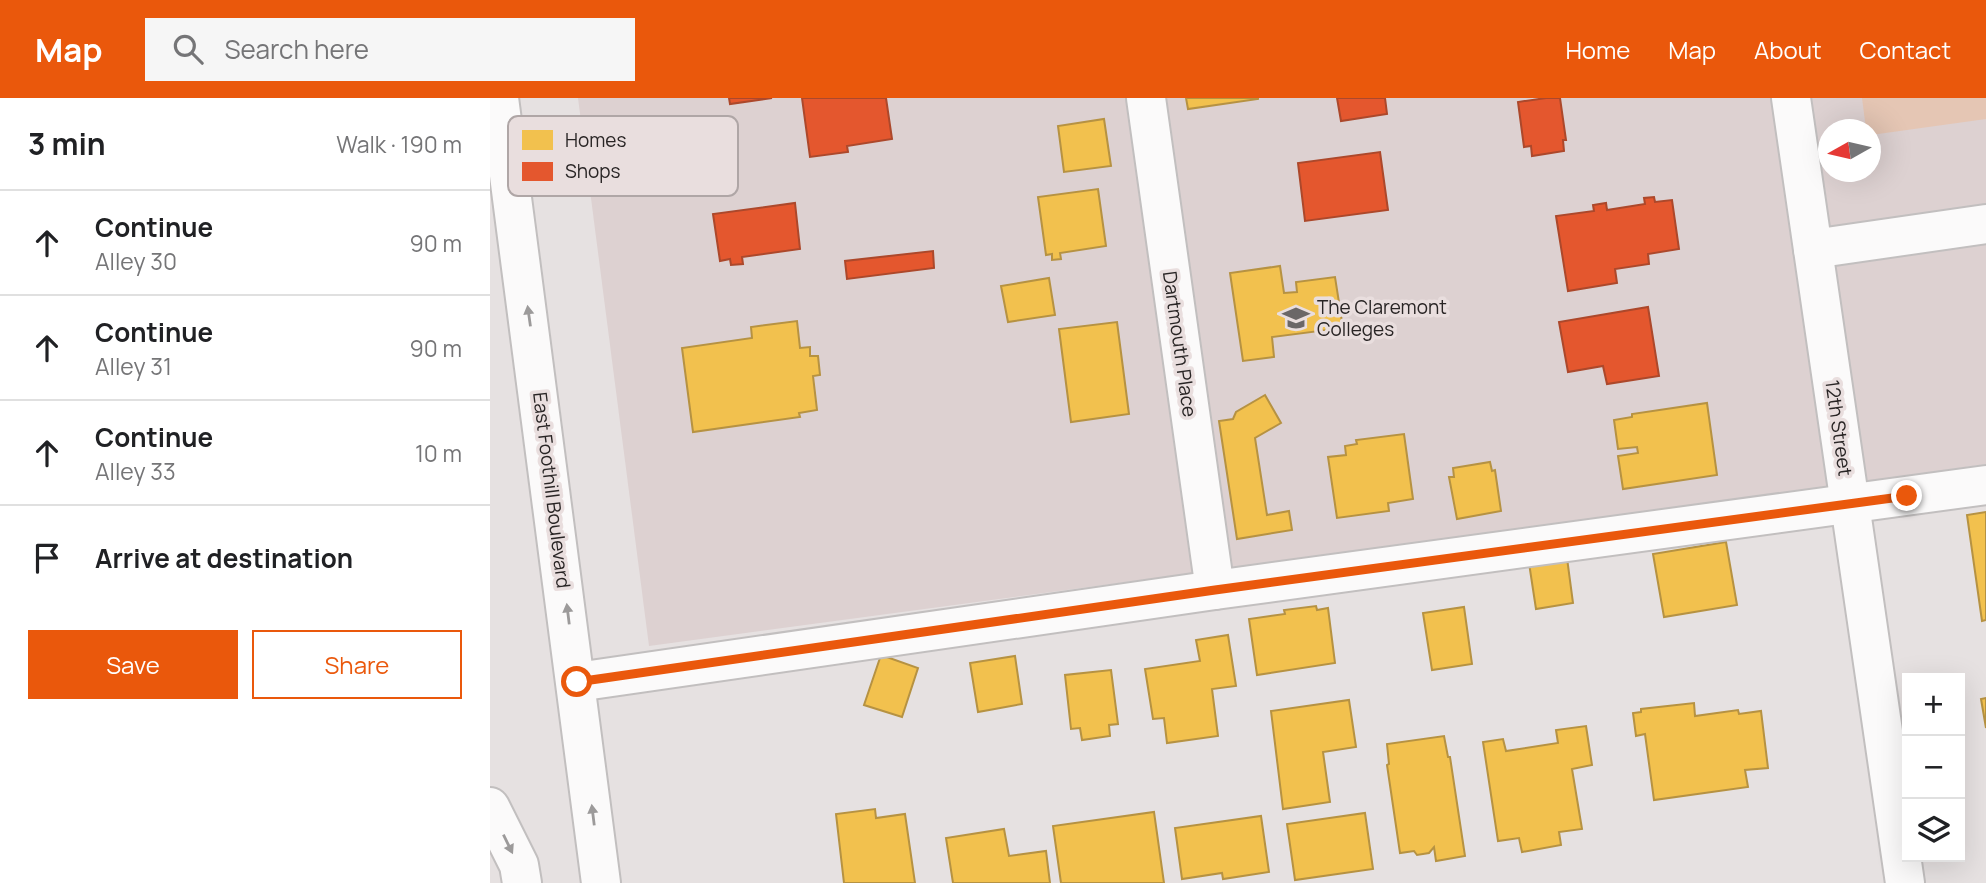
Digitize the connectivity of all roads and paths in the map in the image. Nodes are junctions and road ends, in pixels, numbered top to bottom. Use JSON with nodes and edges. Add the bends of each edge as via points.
{"nodes":[{"id":1,"x":499,"y":98,"type":"edge"},
{"id":2,"x":1146,"y":98,"type":"edge"},
{"id":3,"x":1791,"y":98,"type":"edge"},
{"id":4,"x":508,"y":165,"type":"edge"},
{"id":5,"x":512,"y":196,"type":"edge"},
{"id":6,"x":1986,"y":224,"type":"edge"},
{"id":7,"x":1813,"y":249,"type":"junction"},
{"id":8,"x":1986,"y":485,"type":"edge"},
{"id":9,"x":1851,"y":504,"type":"junction"},
{"id":10,"x":1215,"y":590,"type":"junction"},
{"id":11,"x":577,"y":682,"type":"junction"},
{"id":12,"x":490,"y":807,"type":"edge"},
{"id":13,"x":522,"y":883,"type":"edge"},
{"id":14,"x":601,"y":883,"type":"edge"},
{"id":15,"x":1905,"y":883,"type":"edge"}],
"edges":[{"from":4,"to":1,"type":"main road","name":"East Foothill Boulevard","one_way":true},
{"from":2,"to":10,"type":"main road","name":"Dartmouth Place"},
{"from":3,"to":7,"type":"main road","name":"12th Street"},
{"from":11,"to":5,"type":"main road","name":"East Foothill Boulevard","one_way":true},
{"from":6,"to":7,"type":"main road"},
{"from":7,"to":9,"type":"main road","name":"12th Street"},
{"from":8,"to":9,"type":"main road"},
{"from":9,"to":10,"type":"main road"},
{"from":9,"to":15,"type":"main road","name":"12th Street"},
{"from":10,"to":11,"type":"main road"},
{"from":14,"to":11,"type":"main road","name":"East Foothill Boulevard","one_way":true},
{"from":12,"to":13,"type":"main road","one_way":true,"via":[[519,865]]}]}
